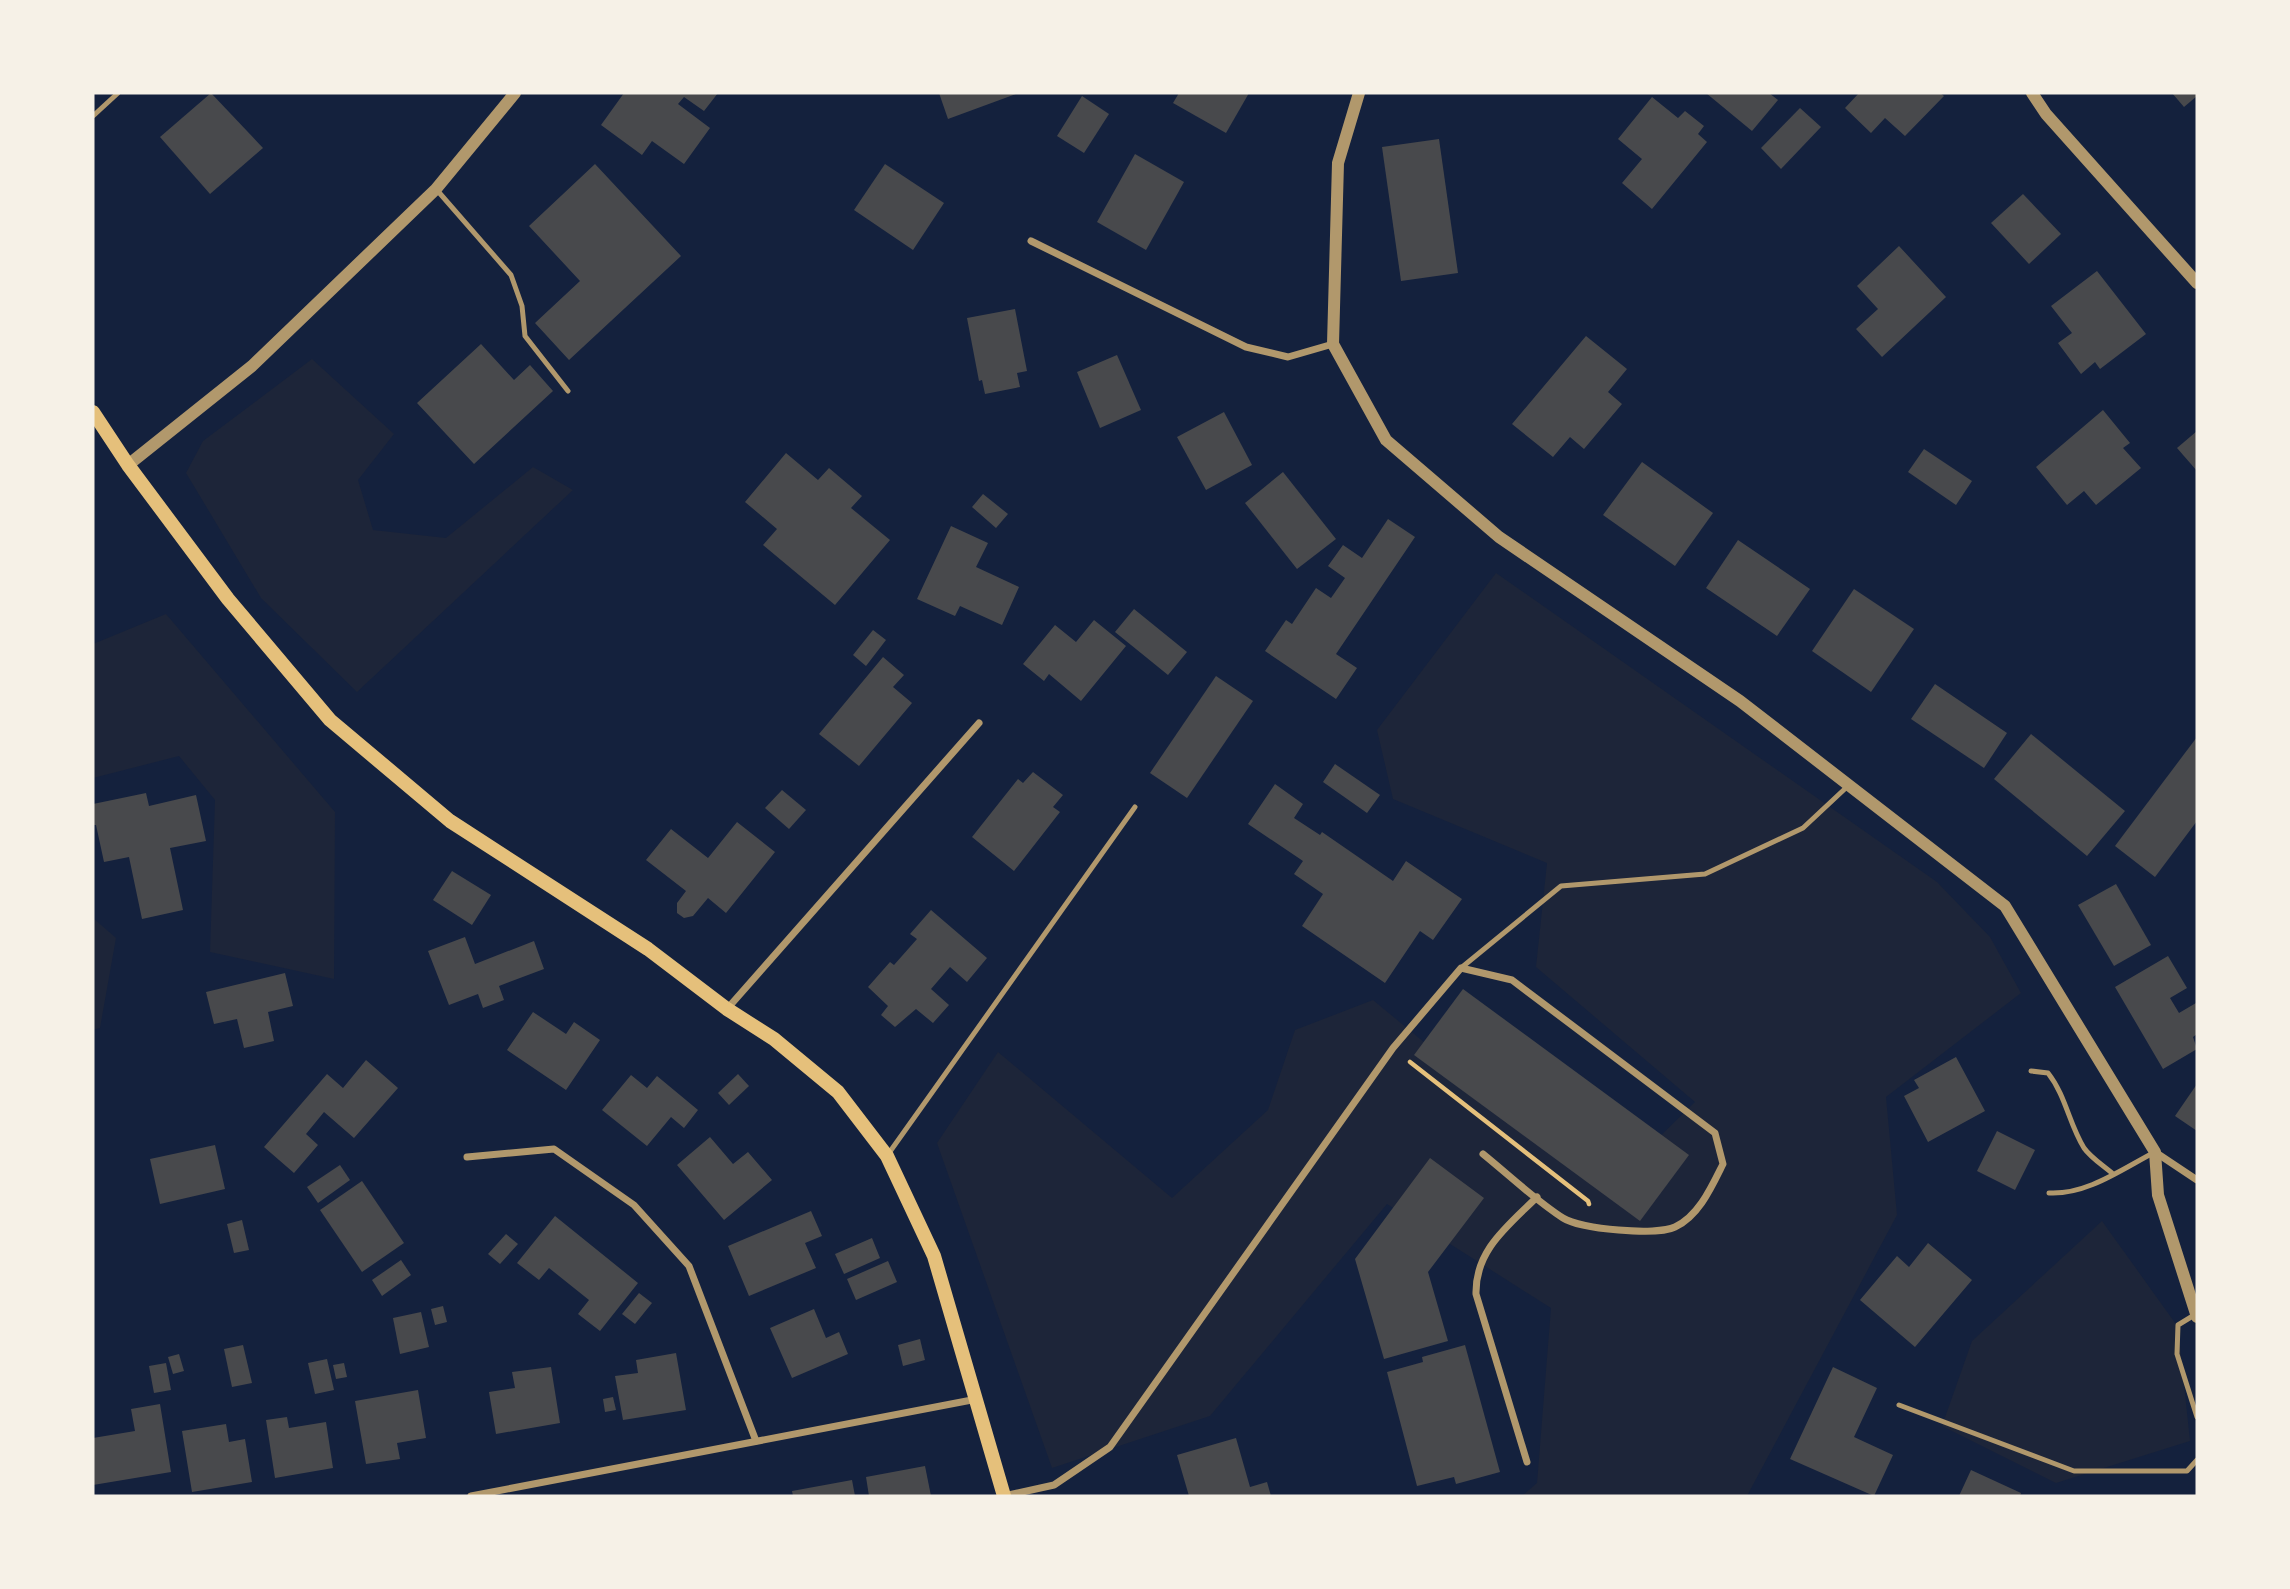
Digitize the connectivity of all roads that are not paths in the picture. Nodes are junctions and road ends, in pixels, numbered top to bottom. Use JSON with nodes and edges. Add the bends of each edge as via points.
{"nodes":[{"id":1,"x":118,"y":93,"type":"edge"},
{"id":2,"x":515,"y":93,"type":"edge"},
{"id":3,"x":1359,"y":93,"type":"edge"},
{"id":4,"x":2032,"y":93,"type":"edge"},
{"id":5,"x":93,"y":116,"type":"edge"},
{"id":6,"x":436,"y":189,"type":"junction"},
{"id":7,"x":1031,"y":241,"type":"dead end"},
{"id":8,"x":2197,"y":283,"type":"edge"},
{"id":9,"x":1333,"y":344,"type":"junction"},
{"id":10,"x":568,"y":391,"type":"dead end"},
{"id":11,"x":93,"y":412,"type":"edge"},
{"id":12,"x":128,"y":465,"type":"junction"},
{"id":13,"x":979,"y":723,"type":"dead end"},
{"id":14,"x":1849,"y":785,"type":"junction"},
{"id":15,"x":1135,"y":807,"type":"dead end"},
{"id":16,"x":1461,"y":968,"type":"junction"},
{"id":17,"x":727,"y":1009,"type":"junction"},
{"id":18,"x":2031,"y":1071,"type":"dead end"},
{"id":19,"x":2155,"y":1152,"type":"junction"},
{"id":20,"x":1483,"y":1154,"type":"dead end"},
{"id":21,"x":887,"y":1156,"type":"junction"},
{"id":22,"x":467,"y":1157,"type":"dead end"},
{"id":23,"x":2113,"y":1174,"type":"junction"},
{"id":24,"x":2197,"y":1180,"type":"edge"},
{"id":25,"x":2049,"y":1193,"type":"dead end"},
{"id":26,"x":1537,"y":1197,"type":"junction"},
{"id":27,"x":2197,"y":1315,"type":"edge"},
{"id":28,"x":977,"y":1399,"type":"junction"},
{"id":29,"x":1899,"y":1405,"type":"dead end"},
{"id":30,"x":2197,"y":1417,"type":"edge"},
{"id":31,"x":756,"y":1441,"type":"junction"},
{"id":32,"x":2197,"y":1460,"type":"edge"},
{"id":33,"x":1527,"y":1462,"type":"dead end"},
{"id":34,"x":471,"y":1496,"type":"edge"},
{"id":35,"x":1004,"y":1496,"type":"edge"}],
"edges":[{"from":1,"to":5,"type":"lane"},
{"from":2,"to":6,"type":"street"},
{"from":3,"to":9,"type":"street","via":[[1338,163]]},
{"from":4,"to":8,"type":"street"},
{"from":6,"to":10,"type":"lane","via":[[511,275],[526,336]]},
{"from":6,"to":12,"type":"street","via":[[252,366]]},
{"from":7,"to":9,"type":"street","via":[[1245,347],[1288,356]]},
{"from":9,"to":14,"type":"street","via":[[1386,440],[1499,537],[1740,701]]},
{"from":11,"to":12,"type":"main road"},
{"from":12,"to":17,"type":"main road","via":[[228,599],[330,720],[450,821],[648,949]]},
{"from":13,"to":17,"type":"street"},
{"from":14,"to":16,"type":"lane","via":[[1803,828],[1705,874],[1561,886]]},
{"from":14,"to":19,"type":"street","via":[[2005,906]]},
{"from":15,"to":21,"type":"lane"},
{"from":16,"to":26,"type":"street","via":[[1513,979],[1715,1133],[1723,1164],[1704,1200],[1674,1228],[1594,1228],[1565,1220]]},
{"from":16,"to":35,"type":"street","via":[[1393,1048],[1110,1447],[1054,1485]]},
{"from":17,"to":21,"type":"main road","via":[[774,1039],[838,1092]]},
{"from":18,"to":23,"type":"lane","via":[[2048,1073],[2060,1087],[2086,1151]]},
{"from":19,"to":23,"type":"lane"},
{"from":19,"to":24,"type":"street"},
{"from":19,"to":27,"type":"street","via":[[2158,1195]]},
{"from":20,"to":26,"type":"street"},
{"from":21,"to":28,"type":"main road","via":[[934,1256]]},
{"from":22,"to":31,"type":"street","via":[[554,1149],[634,1205],[689,1266]]},
{"from":23,"to":25,"type":"lane","via":[[2063,1194]]},
{"from":26,"to":33,"type":"street","via":[[1487,1246],[1476,1278],[1476,1294]]},
{"from":27,"to":30,"type":"lane","via":[[2178,1325],[2177,1353]]},
{"from":28,"to":31,"type":"street"},
{"from":28,"to":35,"type":"main road"},
{"from":29,"to":32,"type":"lane","via":[[2074,1471],[2187,1471]]},
{"from":31,"to":34,"type":"street"}]}
